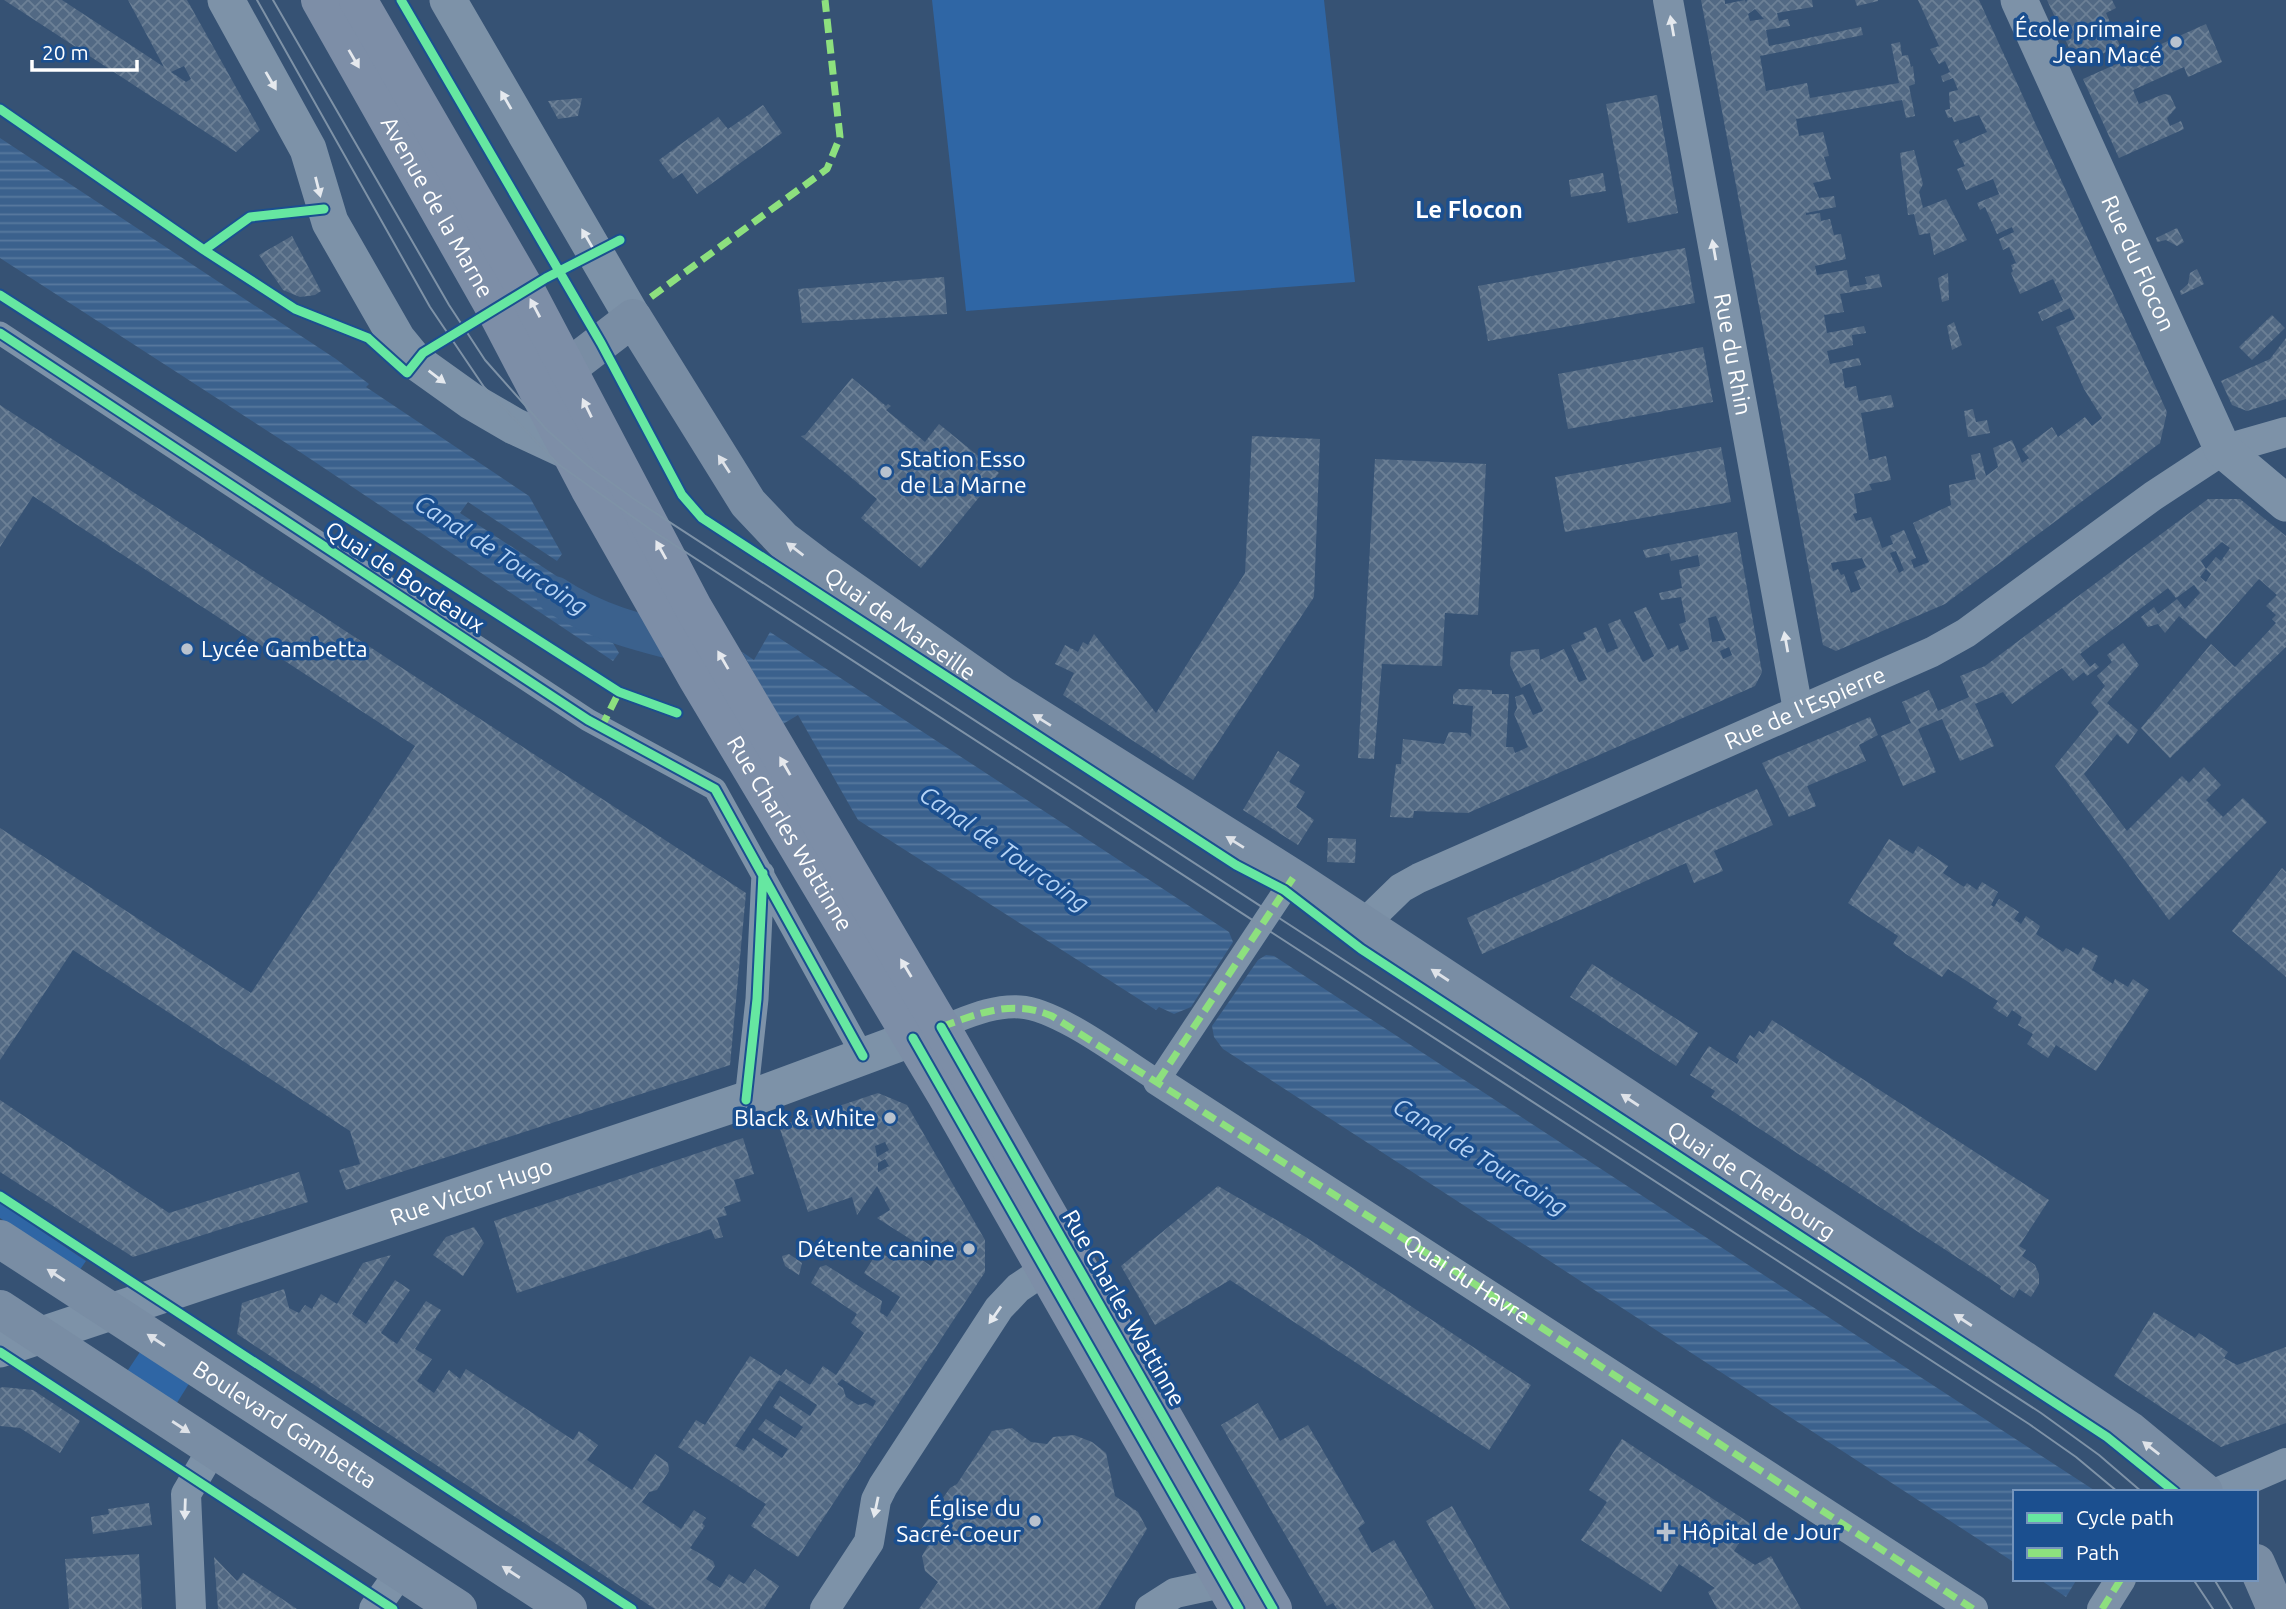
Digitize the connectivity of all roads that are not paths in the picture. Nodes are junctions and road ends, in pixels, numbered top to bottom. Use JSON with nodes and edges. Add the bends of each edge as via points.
{"nodes":[{"id":1,"x":226,"y":0,"type":"edge"},
{"id":2,"x":320,"y":0,"type":"edge"},
{"id":3,"x":358,"y":0,"type":"edge"},
{"id":4,"x":448,"y":0,"type":"edge"},
{"id":5,"x":1668,"y":0,"type":"edge"},
{"id":6,"x":2019,"y":0,"type":"edge"},
{"id":7,"x":633,"y":318,"type":"junction"},
{"id":8,"x":0,"y":332,"type":"edge"},
{"id":9,"x":553,"y":379,"type":"junction"},
{"id":10,"x":471,"y":401,"type":"junction"},
{"id":11,"x":2286,"y":432,"type":"edge"},
{"id":12,"x":2223,"y":450,"type":"junction"},
{"id":13,"x":570,"y":452,"type":"junction"},
{"id":14,"x":2286,"y":503,"type":"edge"},
{"id":15,"x":639,"y":576,"type":"joint"},
{"id":16,"x":694,"y":610,"type":"joint"},
{"id":17,"x":1798,"y":709,"type":"junction"},
{"id":18,"x":763,"y":873,"type":"junction"},
{"id":19,"x":1293,"y":878,"type":"junction"},
{"id":20,"x":1364,"y":924,"type":"junction"},
{"id":21,"x":927,"y":1033,"type":"junction"},
{"id":22,"x":863,"y":1056,"type":"junction"},
{"id":23,"x":1158,"y":1081,"type":"junction"},
{"id":24,"x":746,"y":1100,"type":"junction"},
{"id":25,"x":0,"y":1239,"type":"edge"},
{"id":26,"x":1046,"y":1269,"type":"junction"},
{"id":27,"x":0,"y":1309,"type":"edge"},
{"id":28,"x":111,"y":1311,"type":"junction"},
{"id":29,"x":42,"y":1336,"type":"junction"},
{"id":30,"x":0,"y":1349,"type":"edge"},
{"id":31,"x":213,"y":1448,"type":"junction"},
{"id":32,"x":2286,"y":1463,"type":"edge"},
{"id":33,"x":2202,"y":1490,"type":"edge"},
{"id":34,"x":2224,"y":1490,"type":"edge"},
{"id":35,"x":2258,"y":1568,"type":"edge"},
{"id":36,"x":401,"y":1571,"type":"junction"},
{"id":37,"x":2120,"y":1581,"type":"edge"},
{"id":38,"x":1239,"y":1589,"type":"edge"},
{"id":39,"x":191,"y":1609,"type":"edge"},
{"id":40,"x":374,"y":1609,"type":"edge"},
{"id":41,"x":458,"y":1609,"type":"edge"},
{"id":42,"x":568,"y":1609,"type":"edge"},
{"id":43,"x":825,"y":1609,"type":"edge"},
{"id":44,"x":1150,"y":1609,"type":"edge"},
{"id":45,"x":1273,"y":1609,"type":"edge"},
{"id":46,"x":1973,"y":1609,"type":"edge"},
{"id":47,"x":2102,"y":1609,"type":"edge"},
{"id":48,"x":2276,"y":1609,"type":"edge"}],
"edges":[{"from":1,"to":10,"type":"street","one_way":true,"via":[[302,135],[330,222],[392,332],[415,361]]},
{"from":2,"to":9,"type":"main road","name":"Avenue de la Marne","one_way":true},
{"from":9,"to":3,"type":"main road","name":"Avenue de la Marne","one_way":true},
{"from":7,"to":4,"type":"street","one_way":true},
{"from":17,"to":5,"type":"street","name":"Rue du Rhin","one_way":true},
{"from":6,"to":12,"type":"street","name":"Rue du Flocon"},
{"from":7,"to":9,"type":"main road"},
{"from":19,"to":7,"type":"main road","name":"Quai de Marseille","one_way":true,"via":[[1002,695],[816,565],[762,521]]},
{"from":8,"to":18,"type":"street","name":"Quai de Bordeaux","via":[[588,720],[716,789]]},
{"from":9,"to":10,"type":"street","via":[[510,406]]},
{"from":9,"to":13,"type":"main road","name":"Avenue de la Marne"},
{"from":16,"to":9,"type":"main road","name":"Avenue de la Marne","one_way":true,"via":[[606,448]]},
{"from":10,"to":13,"type":"street"},
{"from":11,"to":12,"type":"street","name":"Rue de l'Espierre"},
{"from":12,"to":14,"type":"street","name":"Rue du Flocon"},
{"from":12,"to":17,"type":"street","name":"Rue de l'Espierre","via":[[1966,633]]},
{"from":13,"to":15,"type":"main road","name":"Avenue de la Marne"},
{"from":15,"to":21,"type":"main road","name":"Rue Charles Wattinne","via":[[696,678]]},
{"from":21,"to":16,"type":"main road","name":"Rue Charles Wattinne","one_way":true},
{"from":17,"to":20,"type":"street","name":"Rue de l'Espierre","via":[[1419,878],[1401,888]]},
{"from":18,"to":22,"type":"street","name":"Quai de Bordeaux"},
{"from":18,"to":24,"type":"street"},
{"from":19,"to":20,"type":"main road","name":"Quai de Cherbourg"},
{"from":19,"to":23,"type":"street"},
{"from":33,"to":20,"type":"main road","name":"Quai de Cherbourg","one_way":true,"via":[[2129,1430]]},
{"from":21,"to":22,"type":"street","name":"Rue Victor Hugo"},
{"from":21,"to":23,"type":"street","name":"Quai du Havre","via":[[986,1010],[1035,1009]]},
{"from":21,"to":26,"type":"main road","name":"Rue Charles Wattinne"},
{"from":21,"to":38,"type":"main road","name":"Rue Charles Wattinne"},
{"from":22,"to":24,"type":"street","name":"Rue Victor Hugo"},
{"from":23,"to":46,"type":"street","name":"Quai du Havre"},
{"from":24,"to":28,"type":"street","name":"Rue Victor Hugo"},
{"from":28,"to":25,"type":"main road","name":"Boulevard Gambetta","one_way":true},
{"from":26,"to":38,"type":"main road","name":"Rue Charles Wattinne"},
{"from":26,"to":43,"type":"street","one_way":true,"via":[[999,1308],[883,1486],[869,1542]]},
{"from":27,"to":29,"type":"main road"},
{"from":28,"to":29,"type":"street","name":"Rue Victor Hugo"},
{"from":42,"to":28,"type":"main road","name":"Boulevard Gambetta","one_way":true},
{"from":29,"to":30,"type":"street","name":"Rue Victor Hugo"},
{"from":29,"to":31,"type":"main road","one_way":true},
{"from":31,"to":36,"type":"main road"},
{"from":31,"to":39,"type":"street","one_way":true,"via":[[192,1479],[184,1508]]},
{"from":32,"to":34,"type":"street"},
{"from":35,"to":48,"type":"main road"},
{"from":36,"to":40,"type":"street"},
{"from":36,"to":41,"type":"main road"},
{"from":37,"to":47,"type":"street"},
{"from":38,"to":44,"type":"street","via":[[1175,1593]]},
{"from":38,"to":45,"type":"main road","name":"Rue Charles Wattinne"}]}
